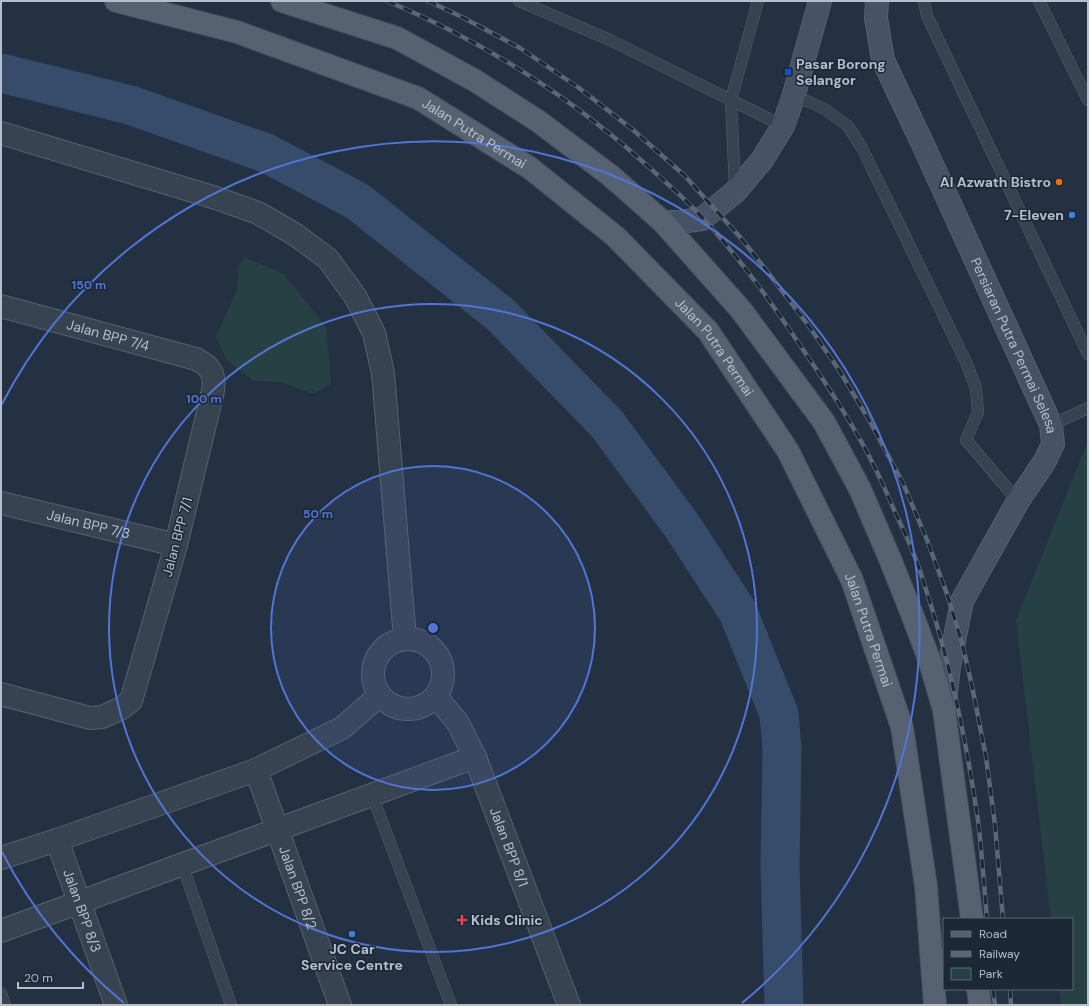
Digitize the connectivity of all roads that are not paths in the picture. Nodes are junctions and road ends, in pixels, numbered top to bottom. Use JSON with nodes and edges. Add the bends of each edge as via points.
{"nodes":[{"id":1,"x":116,"y":1,"type":"edge"},
{"id":2,"x":282,"y":1,"type":"edge"},
{"id":3,"x":758,"y":1,"type":"edge"},
{"id":4,"x":820,"y":1,"type":"edge"},
{"id":5,"x":877,"y":1,"type":"edge"},
{"id":6,"x":924,"y":1,"type":"edge"},
{"id":7,"x":1039,"y":1,"type":"edge"},
{"id":8,"x":522,"y":2,"type":"edge"},
{"id":9,"x":793,"y":98,"type":"junction"},
{"id":10,"x":731,"y":100,"type":"junction"},
{"id":11,"x":1088,"y":100,"type":"edge"},
{"id":12,"x":783,"y":126,"type":"junction"},
{"id":13,"x":1,"y":133,"type":"edge"},
{"id":14,"x":736,"y":192,"type":"junction"},
{"id":15,"x":663,"y":222,"type":"junction"},
{"id":16,"x":1,"y":306,"type":"edge"},
{"id":17,"x":1088,"y":354,"type":"edge"},
{"id":18,"x":212,"y":371,"type":"joint"},
{"id":19,"x":1088,"y":408,"type":"edge"},
{"id":20,"x":1051,"y":425,"type":"junction"},
{"id":21,"x":1018,"y":501,"type":"junction"},
{"id":22,"x":1,"y":503,"type":"edge"},
{"id":23,"x":176,"y":545,"type":"junction"},
{"id":24,"x":405,"y":639,"type":"junction"},
{"id":25,"x":1,"y":694,"type":"edge"},
{"id":26,"x":380,"y":695,"type":"junction"},
{"id":27,"x":436,"y":696,"type":"junction"},
{"id":28,"x":944,"y":710,"type":"junction"},
{"id":29,"x":475,"y":757,"type":"junction"},
{"id":30,"x":256,"y":770,"type":"junction"},
{"id":31,"x":372,"y":795,"type":"junction"},
{"id":32,"x":277,"y":830,"type":"junction"},
{"id":33,"x":57,"y":840,"type":"junction"},
{"id":34,"x":1,"y":858,"type":"edge"},
{"id":35,"x":182,"y":864,"type":"junction"},
{"id":36,"x":79,"y":902,"type":"junction"},
{"id":37,"x":972,"y":918,"type":"edge"},
{"id":38,"x":1,"y":931,"type":"edge"},
{"id":39,"x":978,"y":990,"type":"edge"},
{"id":40,"x":1,"y":993,"type":"edge"},
{"id":41,"x":5,"y":1005,"type":"edge"},
{"id":42,"x":116,"y":1005,"type":"edge"},
{"id":43,"x":231,"y":1005,"type":"edge"},
{"id":44,"x":340,"y":1005,"type":"edge"},
{"id":45,"x":451,"y":1005,"type":"edge"},
{"id":46,"x":569,"y":1005,"type":"edge"},
{"id":47,"x":935,"y":1005,"type":"edge"},
{"id":48,"x":980,"y":1005,"type":"edge"}],
"edges":[{"from":1,"to":47,"type":"main road","name":"Jalan Putra Permai","via":[[237,32],[418,98],[530,168],[616,237],[708,331],[788,451],[852,580],[902,727],[926,886]]},
{"from":2,"to":15,"type":"main road","via":[[397,38],[474,80],[538,121],[611,176]]},
{"from":3,"to":10,"type":"lane"},
{"from":4,"to":9,"type":"street"},
{"from":5,"to":20,"type":"street","name":"Persiaran Putra Permai Selesa","via":[[876,18],[883,60]]},
{"from":6,"to":17,"type":"lane","via":[[927,16]]},
{"from":7,"to":11,"type":"lane"},
{"from":8,"to":10,"type":"lane","via":[[610,40]]},
{"from":9,"to":12,"type":"street"},
{"from":9,"to":21,"type":"lane","via":[[810,102],[826,110],[848,126],[862,148],[963,355],[976,388],[978,412],[966,440]]},
{"from":10,"to":12,"type":"lane"},
{"from":10,"to":14,"type":"lane"},
{"from":12,"to":14,"type":"street","via":[[762,160]]},
{"from":13,"to":24,"type":"street","via":[[258,213],[296,235],[328,259],[355,296],[374,333],[383,373]]},
{"from":14,"to":15,"type":"street","via":[[702,219]]},
{"from":15,"to":28,"type":"main road","via":[[741,310],[824,422],[860,490],[890,559],[929,659]]},
{"from":16,"to":18,"type":"street","name":"Jalan BPP 7/4","via":[[196,359],[205,363]]},
{"from":18,"to":23,"type":"street","name":"Jalan BPP 7/1","via":[[213,391]]},
{"from":19,"to":20,"type":"lane"},
{"from":20,"to":21,"type":"street","name":"Persiaran Putra Permai Selesa","via":[[1053,444],[1045,461]]},
{"from":21,"to":28,"type":"street","name":"Persiaran Putra Permai Selesa","via":[[962,602],[949,667]]},
{"from":22,"to":23,"type":"street","name":"Jalan BPP 7/3"},
{"from":23,"to":25,"type":"street","name":"Jalan BPP 7/1","via":[[131,701],[120,709],[90,718]]},
{"from":24,"to":26,"type":"street","via":[[386,647],[374,665],[375,686]]},
{"from":24,"to":27,"type":"street","via":[[427,644],[436,652],[442,663],[442,686]]},
{"from":26,"to":27,"type":"street","via":[[397,708],[408,710],[419,708]]},
{"from":26,"to":30,"type":"street","via":[[342,728]]},
{"from":27,"to":29,"type":"street","name":"Jalan BPP 8/1","via":[[458,723]]},
{"from":28,"to":37,"type":"main road"},
{"from":29,"to":31,"type":"street"},
{"from":29,"to":46,"type":"street","name":"Jalan BPP 8/1"},
{"from":30,"to":32,"type":"street","name":"Jalan BPP 8/2"},
{"from":30,"to":33,"type":"street"},
{"from":31,"to":32,"type":"street"},
{"from":31,"to":45,"type":"lane"},
{"from":32,"to":35,"type":"street"},
{"from":32,"to":44,"type":"street","name":"Jalan BPP 8/2"},
{"from":33,"to":34,"type":"street"},
{"from":33,"to":36,"type":"street","name":"Jalan BPP 8/3"},
{"from":35,"to":36,"type":"street"},
{"from":35,"to":43,"type":"lane"},
{"from":36,"to":38,"type":"street"},
{"from":36,"to":42,"type":"street","name":"Jalan BPP 8/3"},
{"from":39,"to":48,"type":"main road"},
{"from":40,"to":41,"type":"lane"}]}
